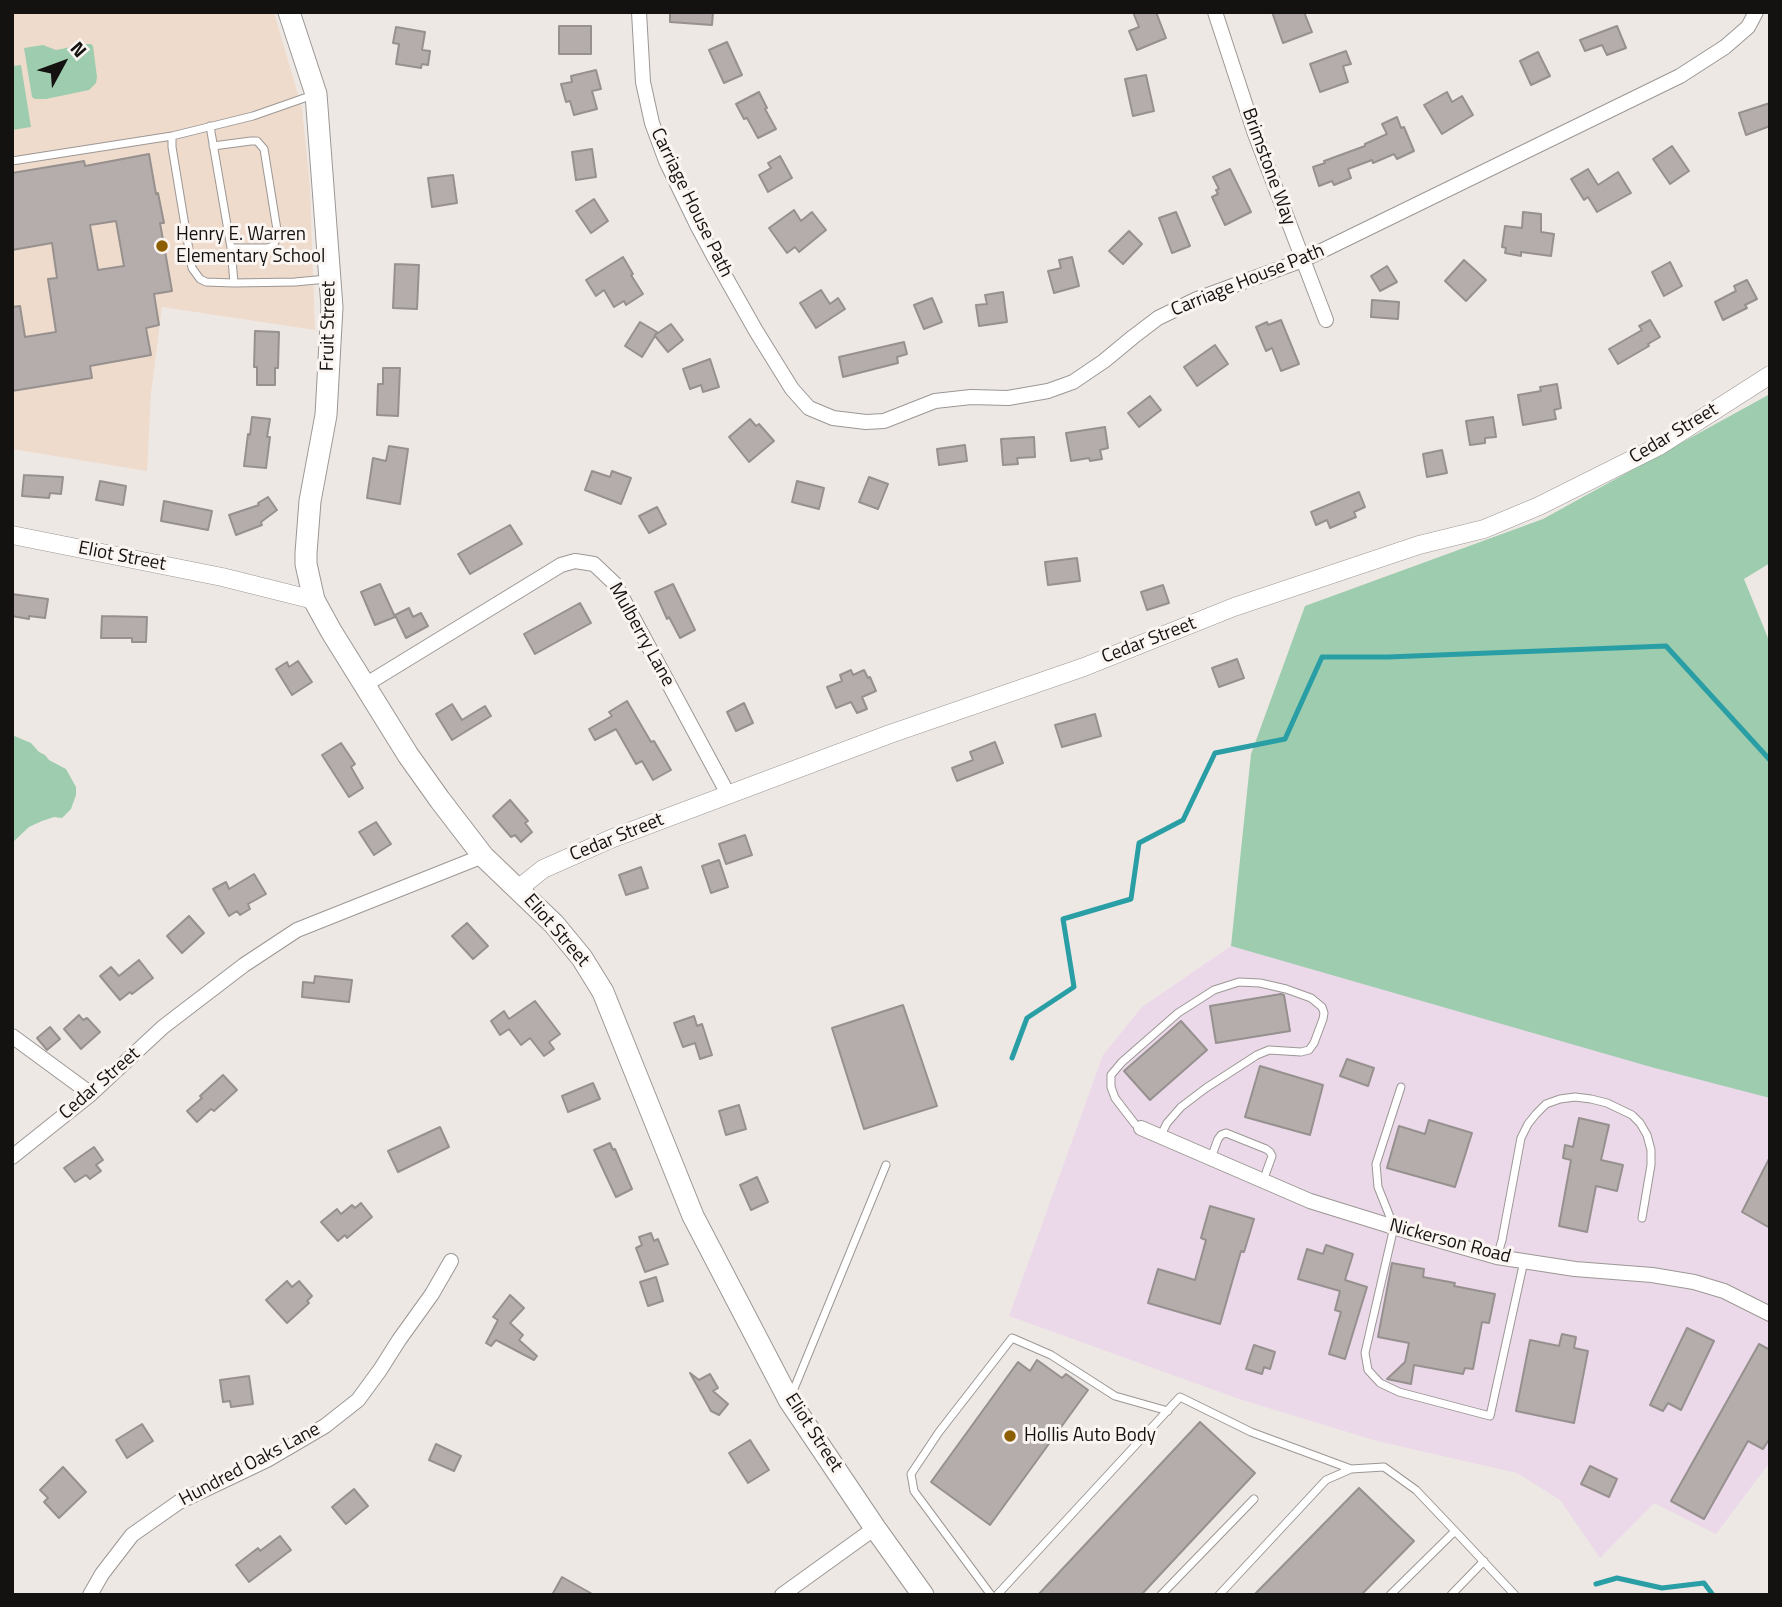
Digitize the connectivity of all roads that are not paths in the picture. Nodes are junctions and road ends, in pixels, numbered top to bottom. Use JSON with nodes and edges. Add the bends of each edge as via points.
{"nodes":[{"id":1,"x":289,"y":12,"type":"edge"},
{"id":2,"x":639,"y":12,"type":"edge"},
{"id":3,"x":1215,"y":12,"type":"edge"},
{"id":4,"x":1756,"y":12,"type":"edge"},
{"id":5,"x":316,"y":94,"type":"junction"},
{"id":6,"x":210,"y":126,"type":"junction"},
{"id":7,"x":172,"y":136,"type":"junction"},
{"id":8,"x":213,"y":146,"type":"junction"},
{"id":9,"x":12,"y":161,"type":"edge"},
{"id":10,"x":231,"y":248,"type":"junction"},
{"id":11,"x":1303,"y":260,"type":"junction"},
{"id":12,"x":331,"y":279,"type":"junction"},
{"id":13,"x":234,"y":283,"type":"junction"},
{"id":14,"x":1326,"y":320,"type":"dead end"},
{"id":15,"x":1770,"y":375,"type":"edge"},
{"id":16,"x":12,"y":536,"type":"edge"},
{"id":17,"x":314,"y":600,"type":"junction"},
{"id":18,"x":365,"y":685,"type":"junction"},
{"id":19,"x":728,"y":794,"type":"junction"},
{"id":20,"x":483,"y":856,"type":"junction"},
{"id":21,"x":518,"y":889,"type":"junction"},
{"id":22,"x":12,"y":1036,"type":"edge"},
{"id":23,"x":1401,"y":1087,"type":"dead end"},
{"id":24,"x":91,"y":1094,"type":"junction"},
{"id":25,"x":1141,"y":1128,"type":"joint"},
{"id":26,"x":1160,"y":1137,"type":"junction"},
{"id":27,"x":12,"y":1157,"type":"edge"},
{"id":28,"x":1211,"y":1158,"type":"junction"},
{"id":29,"x":886,"y":1165,"type":"dead end"},
{"id":30,"x":1263,"y":1181,"type":"junction"},
{"id":31,"x":1642,"y":1218,"type":"dead end"},
{"id":32,"x":1394,"y":1227,"type":"junction"},
{"id":33,"x":1497,"y":1256,"type":"junction"},
{"id":34,"x":451,"y":1261,"type":"dead end"},
{"id":35,"x":1524,"y":1261,"type":"junction"},
{"id":36,"x":1770,"y":1314,"type":"edge"},
{"id":37,"x":789,"y":1400,"type":"junction"},
{"id":38,"x":1168,"y":1411,"type":"junction"},
{"id":39,"x":1351,"y":1469,"type":"junction"},
{"id":40,"x":1254,"y":1499,"type":"dead end"},
{"id":41,"x":875,"y":1528,"type":"junction"},
{"id":42,"x":1455,"y":1531,"type":"junction"},
{"id":43,"x":1484,"y":1561,"type":"junction"},
{"id":44,"x":90,"y":1595,"type":"edge"},
{"id":45,"x":782,"y":1595,"type":"edge"},
{"id":46,"x":923,"y":1595,"type":"edge"},
{"id":47,"x":990,"y":1595,"type":"edge"},
{"id":48,"x":997,"y":1595,"type":"edge"},
{"id":49,"x":1161,"y":1595,"type":"edge"},
{"id":50,"x":1219,"y":1595,"type":"edge"},
{"id":51,"x":1390,"y":1595,"type":"edge"},
{"id":52,"x":1451,"y":1595,"type":"edge"},
{"id":53,"x":1515,"y":1595,"type":"edge"}],
"edges":[{"from":1,"to":5,"type":"main road","name":"Fruit Street"},
{"from":2,"to":11,"type":"street","name":"Carriage House Path","via":[[643,82],[666,161],[792,389],[809,408],[833,418],[884,421],[935,401],[1048,391],[1073,382],[1158,318]]},
{"from":3,"to":11,"type":"street","name":"Brimstone Way"},
{"from":4,"to":11,"type":"street","name":"Carriage House Path","via":[[1748,27],[1725,47],[1680,76]]},
{"from":5,"to":6,"type":"lane"},
{"from":5,"to":12,"type":"main road","name":"Fruit Street"},
{"from":6,"to":7,"type":"lane"},
{"from":6,"to":8,"type":"lane"},
{"from":7,"to":9,"type":"lane"},
{"from":7,"to":13,"type":"lane","via":[[192,268],[206,282]]},
{"from":8,"to":10,"type":"lane"},
{"from":8,"to":10,"type":"lane","via":[[257,141],[264,149],[278,236],[267,248]]},
{"from":10,"to":13,"type":"lane"},
{"from":11,"to":14,"type":"street","name":"Brimstone Way"},
{"from":12,"to":13,"type":"lane"},
{"from":12,"to":17,"type":"main road","name":"Fruit Street","via":[[326,415],[306,553]]},
{"from":15,"to":19,"type":"street","name":"Cedar Street","via":[[1659,446],[1485,529],[1419,545],[1234,607],[1084,667]]},
{"from":16,"to":17,"type":"street","name":"Eliot Street"},
{"from":17,"to":18,"type":"main road","name":"Eliot Street"},
{"from":18,"to":19,"type":"street","name":"Mulberry Lane","via":[[561,565],[575,561],[594,564],[615,584]]},
{"from":18,"to":20,"type":"main road","name":"Eliot Street","via":[[408,755]]},
{"from":19,"to":21,"type":"street","name":"Cedar Street","via":[[542,869]]},
{"from":20,"to":21,"type":"main road","name":"Eliot Street"},
{"from":20,"to":24,"type":"street","name":"Cedar Street","via":[[297,930],[163,1027]]},
{"from":21,"to":37,"type":"main road","name":"Eliot Street","via":[[554,924],[603,992],[693,1216]]},
{"from":22,"to":24,"type":"street"},
{"from":23,"to":32,"type":"lane","via":[[1376,1164],[1378,1187]]},
{"from":24,"to":27,"type":"street","name":"Cedar Street"},
{"from":25,"to":26,"type":"street","name":"Nickerson Road"},
{"from":25,"to":26,"type":"lane","via":[[1115,1098],[1111,1075],[1178,1013],[1214,990],[1239,982],[1286,989],[1322,1007],[1323,1019],[1309,1050],[1269,1050],[1257,1055],[1181,1107]]},
{"from":26,"to":28,"type":"street","name":"Nickerson Road"},
{"from":28,"to":30,"type":"street","name":"Nickerson Road"},
{"from":28,"to":30,"type":"lane","via":[[1226,1133],[1266,1149],[1272,1156]]},
{"from":29,"to":37,"type":"lane"},
{"from":30,"to":32,"type":"street","name":"Nickerson Road"},
{"from":31,"to":33,"type":"lane","via":[[1651,1150],[1640,1123],[1607,1103],[1560,1099],[1536,1114],[1521,1138]]},
{"from":32,"to":33,"type":"street","name":"Nickerson Road"},
{"from":32,"to":35,"type":"lane","via":[[1365,1353],[1368,1370],[1380,1383],[1399,1392],[1490,1416]]},
{"from":33,"to":35,"type":"street","name":"Nickerson Road"},
{"from":34,"to":44,"type":"street","name":"Hundred Oaks Lane","via":[[358,1400],[325,1426],[179,1502],[132,1535]]},
{"from":35,"to":36,"type":"street","name":"Nickerson Road","via":[[1694,1282]]},
{"from":37,"to":41,"type":"main road","name":"Eliot Street"},
{"from":38,"to":39,"type":"lane","via":[[1180,1397],[1251,1432]]},
{"from":38,"to":47,"type":"lane","via":[[1115,1396],[1051,1354],[1012,1338],[911,1474],[914,1491]]},
{"from":38,"to":48,"type":"lane"},
{"from":39,"to":42,"type":"lane","via":[[1384,1467],[1416,1490]]},
{"from":39,"to":50,"type":"lane","via":[[1326,1480]]},
{"from":40,"to":49,"type":"lane"},
{"from":41,"to":45,"type":"street"},
{"from":41,"to":46,"type":"main road","name":"Eliot Street"},
{"from":42,"to":43,"type":"lane"},
{"from":42,"to":51,"type":"lane"},
{"from":43,"to":52,"type":"lane"},
{"from":43,"to":53,"type":"lane"}]}
